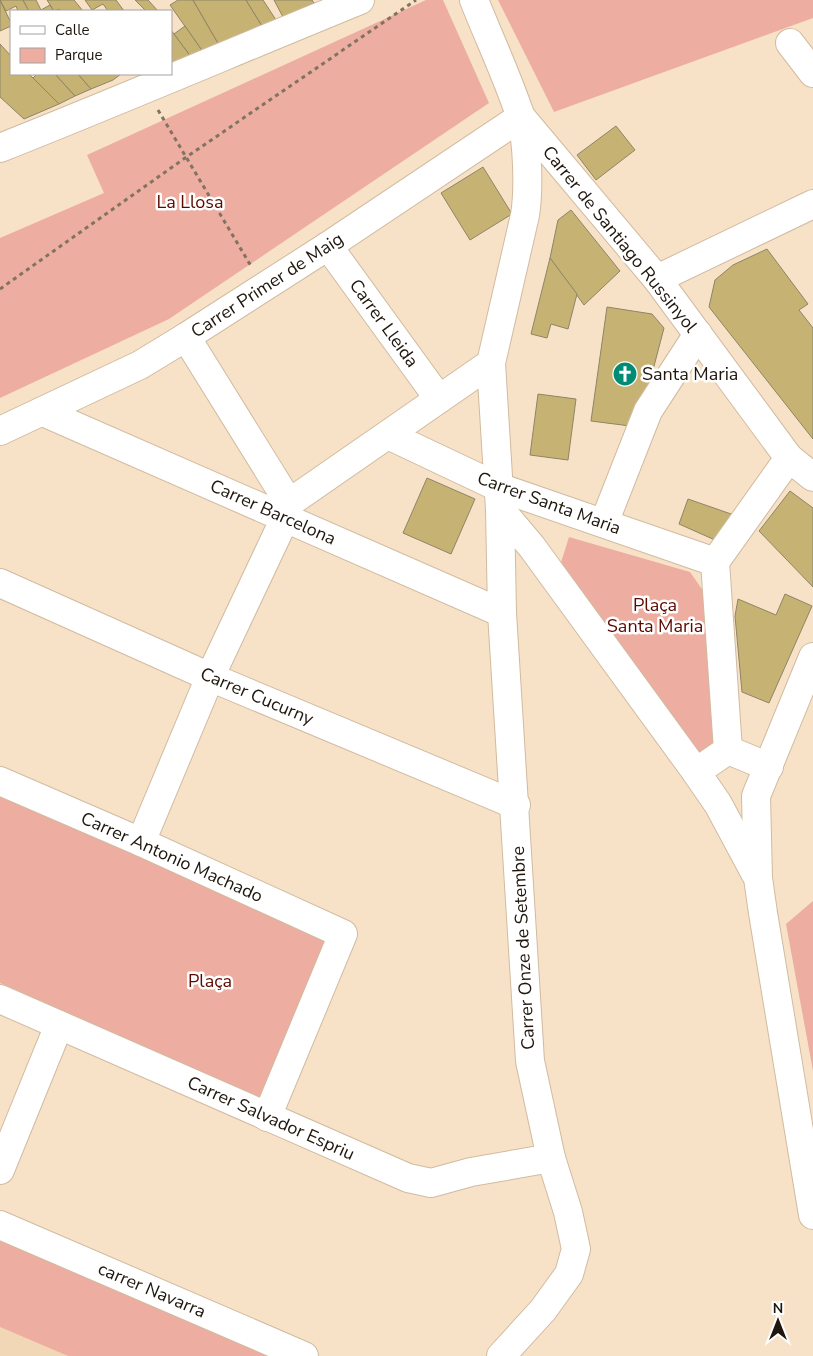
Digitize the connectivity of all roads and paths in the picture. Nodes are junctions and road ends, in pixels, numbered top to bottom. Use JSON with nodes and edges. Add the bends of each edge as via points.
{"nodes":[{"id":1,"x":360,"y":0,"type":"edge"},
{"id":2,"x":416,"y":0,"type":"edge"},
{"id":3,"x":474,"y":0,"type":"edge"},
{"id":4,"x":790,"y":43,"type":"dead end"},
{"id":5,"x":813,"y":73,"type":"edge"},
{"id":6,"x":146,"y":90,"type":"junction"},
{"id":7,"x":521,"y":117,"type":"junction"},
{"id":8,"x":0,"y":148,"type":"edge"},
{"id":9,"x":185,"y":158,"type":"junction"},
{"id":10,"x":572,"y":179,"type":"junction"},
{"id":11,"x":528,"y":196,"type":"junction"},
{"id":12,"x":813,"y":204,"type":"edge"},
{"id":13,"x":328,"y":246,"type":"junction"},
{"id":14,"x":657,"y":279,"type":"junction"},
{"id":15,"x":264,"y":287,"type":"junction"},
{"id":16,"x":0,"y":289,"type":"edge"},
{"id":17,"x":698,"y":334,"type":"junction"},
{"id":18,"x":186,"y":337,"type":"junction"},
{"id":19,"x":491,"y":363,"type":"junction"},
{"id":20,"x":439,"y":399,"type":"junction"},
{"id":21,"x":43,"y":412,"type":"junction"},
{"id":22,"x":0,"y":431,"type":"edge"},
{"id":23,"x":388,"y":435,"type":"junction"},
{"id":24,"x":789,"y":458,"type":"junction"},
{"id":25,"x":813,"y":477,"type":"edge"},
{"id":26,"x":499,"y":498,"type":"junction"},
{"id":27,"x":287,"y":510,"type":"junction"},
{"id":28,"x":604,"y":523,"type":"junction"},
{"id":29,"x":715,"y":562,"type":"junction"},
{"id":30,"x":0,"y":582,"type":"edge"},
{"id":31,"x":502,"y":613,"type":"junction"},
{"id":32,"x":813,"y":656,"type":"edge"},
{"id":33,"x":210,"y":677,"type":"junction"},
{"id":34,"x":728,"y":750,"type":"junction"},
{"id":35,"x":770,"y":767,"type":"junction"},
{"id":36,"x":696,"y":772,"type":"junction"},
{"id":37,"x":0,"y":781,"type":"edge"},
{"id":38,"x":756,"y":796,"type":"junction"},
{"id":39,"x":718,"y":804,"type":"junction"},
{"id":40,"x":516,"y":805,"type":"junction"},
{"id":41,"x":141,"y":842,"type":"junction"},
{"id":42,"x":758,"y":878,"type":"junction"},
{"id":43,"x":0,"y":999,"type":"edge"},
{"id":44,"x":59,"y":1025,"type":"junction"},
{"id":45,"x":268,"y":1116,"type":"junction"},
{"id":46,"x":551,"y":1158,"type":"junction"},
{"id":47,"x":0,"y":1170,"type":"edge"},
{"id":48,"x":813,"y":1215,"type":"edge"},
{"id":49,"x":0,"y":1225,"type":"edge"},
{"id":50,"x":304,"y":1356,"type":"edge"},
{"id":51,"x":501,"y":1356,"type":"edge"}],
"edges":[{"from":1,"to":6,"type":"street"},
{"from":2,"to":9,"type":"path"},
{"from":3,"to":7,"type":"street"},
{"from":4,"to":5,"type":"street"},
{"from":6,"to":8,"type":"street"},
{"from":6,"to":9,"type":"path"},
{"from":7,"to":10,"type":"street","name":"Carrer de Santiago Russinyol"},
{"from":7,"to":11,"type":"street","name":"Carrer Onze de Setembre"},
{"from":7,"to":13,"type":"street","name":"Carrer Primer de Maig"},
{"from":9,"to":15,"type":"path"},
{"from":9,"to":16,"type":"path"},
{"from":10,"to":11,"type":"street","via":[[549,177]]},
{"from":10,"to":14,"type":"street","name":"Carrer de Santiago Russinyol"},
{"from":11,"to":19,"type":"street","name":"Carrer Onze de Setembre"},
{"from":12,"to":14,"type":"street"},
{"from":13,"to":15,"type":"street","name":"Carrer Primer de Maig"},
{"from":13,"to":20,"type":"street","name":"Carrer Lleida"},
{"from":14,"to":17,"type":"street","name":"Carrer de Santiago Russinyol"},
{"from":15,"to":18,"type":"street","name":"Carrer Primer de Maig"},
{"from":17,"to":24,"type":"street","name":"Carrer de Santiago Russinyol"},
{"from":17,"to":28,"type":"street","via":[[648,411]]},
{"from":18,"to":21,"type":"street","name":"Carrer Primer de Maig","via":[[140,365]]},
{"from":18,"to":27,"type":"street"},
{"from":19,"to":20,"type":"street"},
{"from":19,"to":26,"type":"street","name":"Carrer Onze de Setembre"},
{"from":20,"to":23,"type":"street"},
{"from":21,"to":22,"type":"street","name":"Carrer Primer de Maig"},
{"from":21,"to":27,"type":"street","name":"Carrer Barcelona"},
{"from":23,"to":26,"type":"street","name":"Carrer Santa Maria"},
{"from":23,"to":27,"type":"street"},
{"from":24,"to":25,"type":"street","name":"Carrer de Santiago Russinyol"},
{"from":24,"to":29,"type":"street"},
{"from":26,"to":28,"type":"street","name":"Carrer Santa Maria"},
{"from":26,"to":31,"type":"street","name":"Carrer Onze de Setembre"},
{"from":26,"to":36,"type":"street"},
{"from":27,"to":31,"type":"street","name":"Carrer Barcelona"},
{"from":27,"to":33,"type":"street"},
{"from":28,"to":29,"type":"street","name":"Carrer Santa Maria"},
{"from":29,"to":34,"type":"street"},
{"from":30,"to":33,"type":"street","name":"Carrer Cucurny"},
{"from":31,"to":40,"type":"street","name":"Carrer Onze de Setembre"},
{"from":32,"to":35,"type":"street"},
{"from":33,"to":40,"type":"street","name":"Carrer Cucurny"},
{"from":33,"to":41,"type":"street"},
{"from":34,"to":35,"type":"street"},
{"from":34,"to":36,"type":"street"},
{"from":35,"to":38,"type":"street"},
{"from":36,"to":39,"type":"street"},
{"from":37,"to":41,"type":"street","name":"Carrer Antonio Machado"},
{"from":38,"to":39,"type":"street","via":[[736,805]]},
{"from":38,"to":42,"type":"street"},
{"from":39,"to":42,"type":"street"},
{"from":40,"to":46,"type":"street","name":"Carrer Onze de Setembre","via":[[530,1061]]},
{"from":41,"to":45,"type":"street","name":"Carrer Antonio Machado","via":[[343,934]]},
{"from":42,"to":48,"type":"street","via":[[782,1041]]},
{"from":43,"to":44,"type":"street","name":"Carrer Salvador Espriu"},
{"from":44,"to":45,"type":"street","name":"Carrer Salvador Espriu"},
{"from":44,"to":47,"type":"street"},
{"from":45,"to":46,"type":"street","name":"Carrer Salvador Espriu","via":[[408,1178],[431,1183],[471,1172]]},
{"from":46,"to":51,"type":"street","name":"Carrer Onze de Setembre","via":[[576,1249],[570,1274],[543,1310]]},
{"from":49,"to":50,"type":"street","name":"carrer Navarra"}]}
